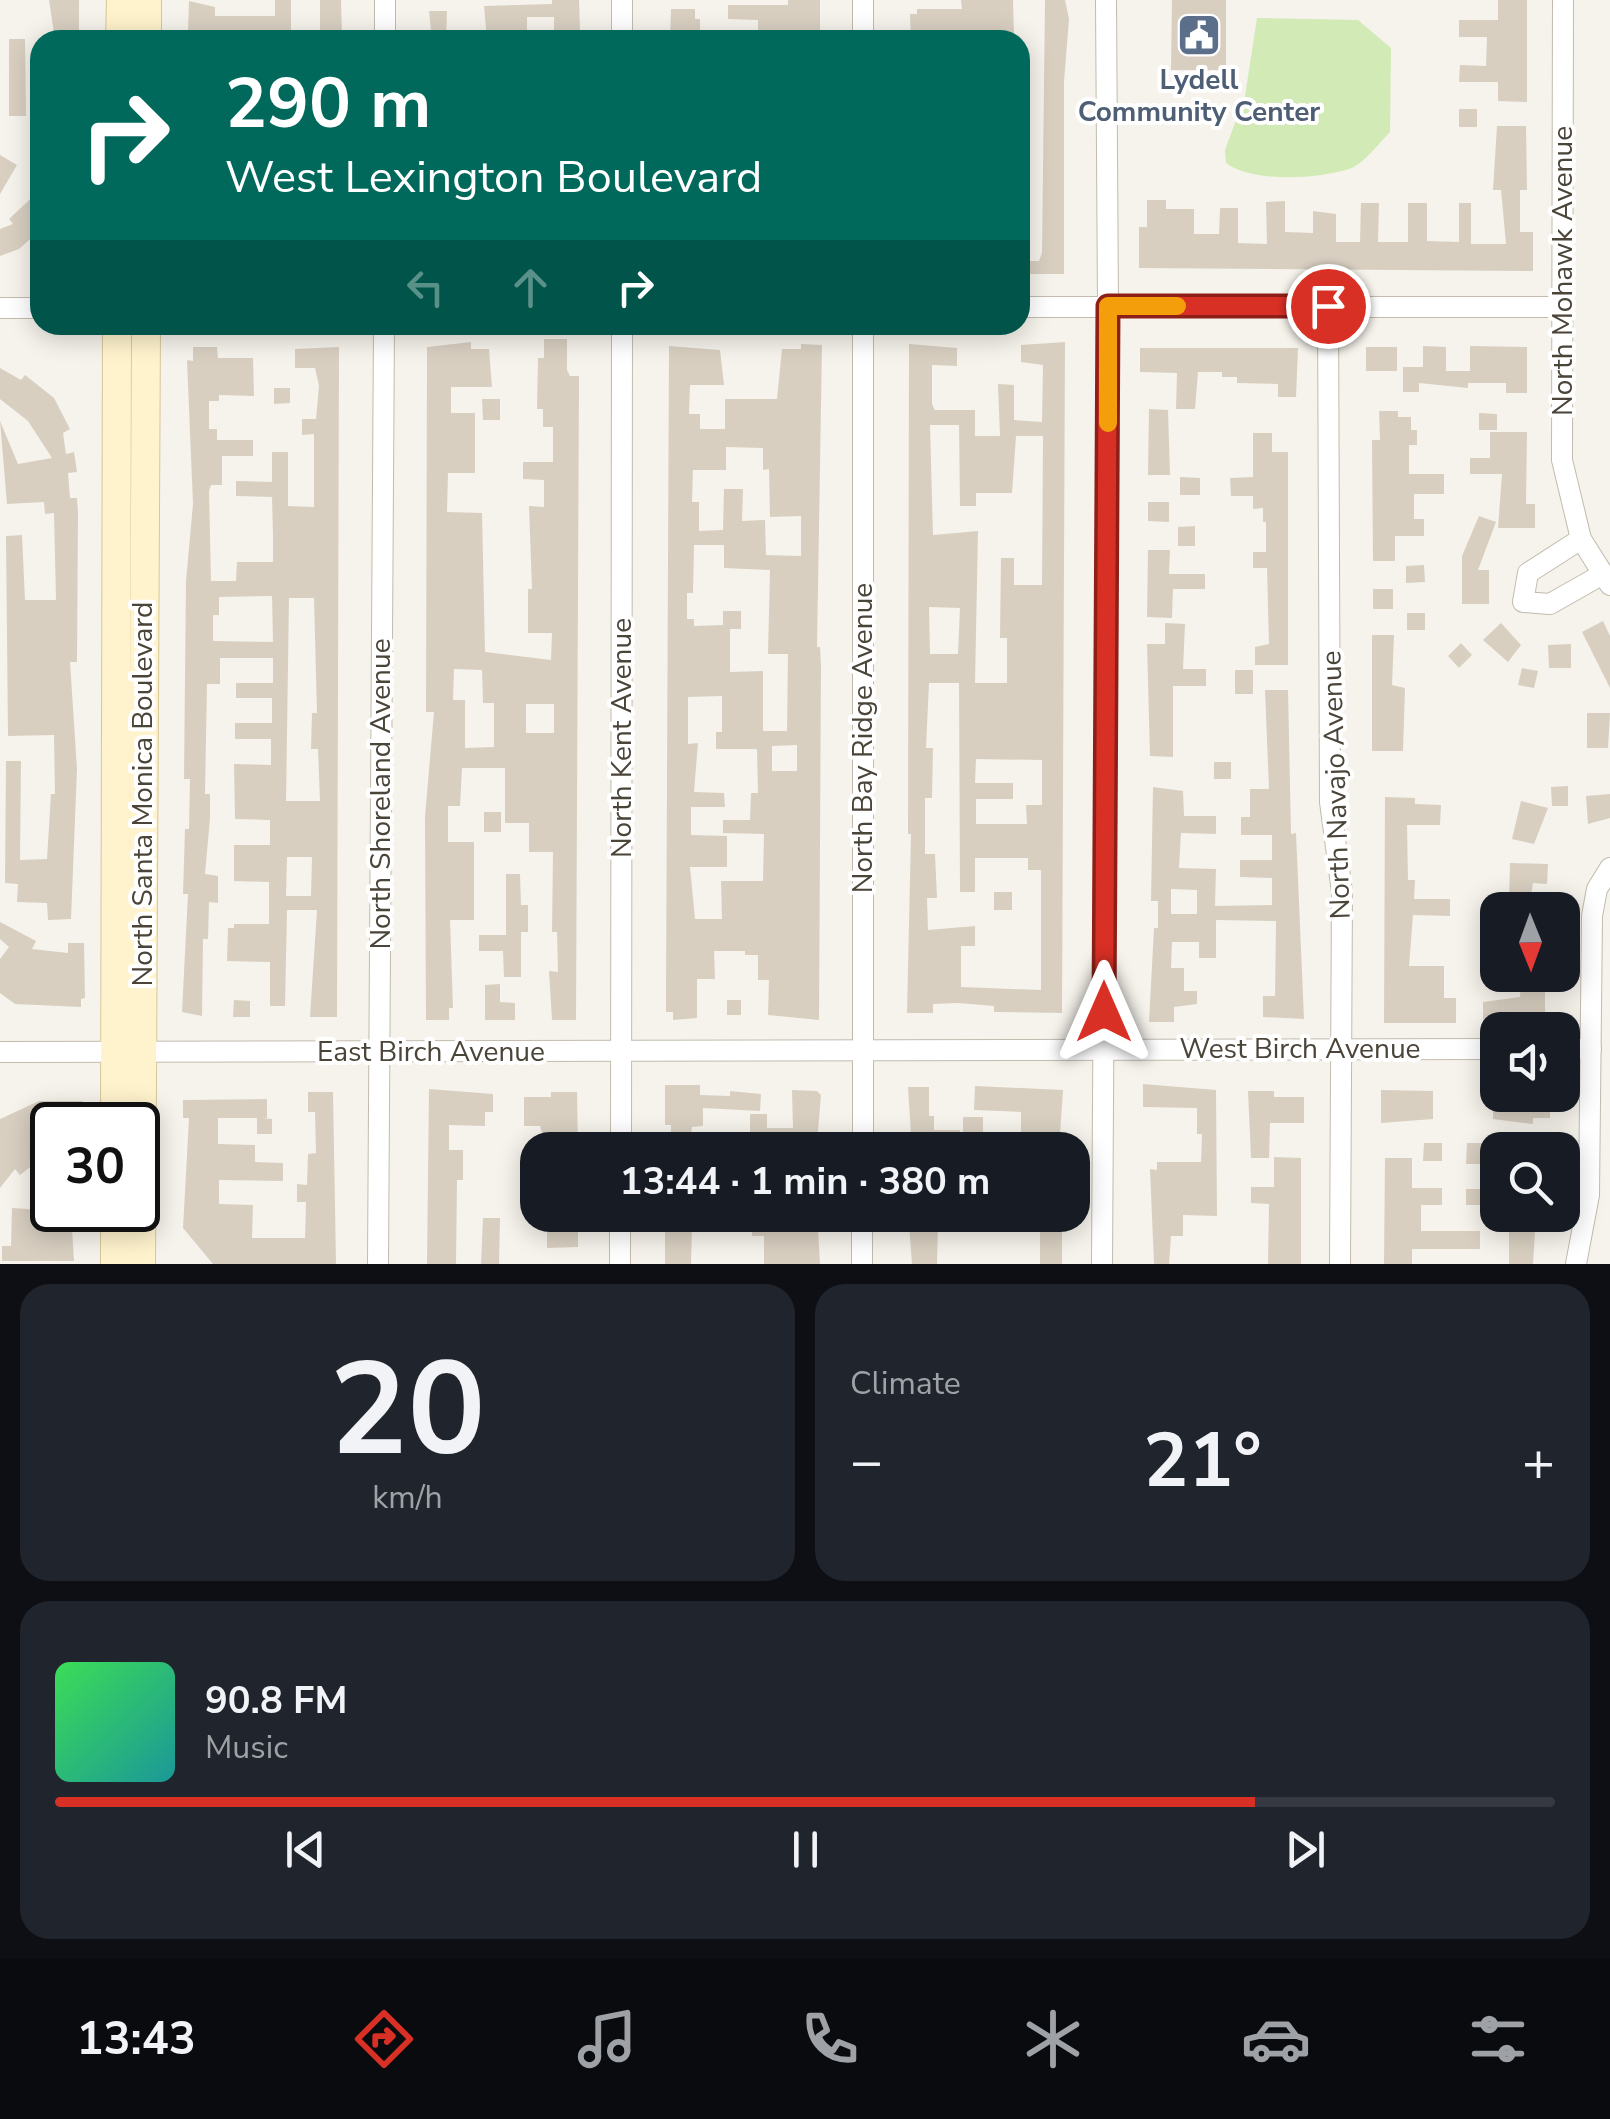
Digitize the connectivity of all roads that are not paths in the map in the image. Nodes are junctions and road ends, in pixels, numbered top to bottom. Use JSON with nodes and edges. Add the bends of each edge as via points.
{"nodes":[{"id":1,"x":121,"y":0,"type":"edge"},
{"id":2,"x":147,"y":0,"type":"edge"},
{"id":3,"x":384,"y":0,"type":"edge"},
{"id":4,"x":622,"y":0,"type":"edge"},
{"id":5,"x":863,"y":0,"type":"edge"},
{"id":6,"x":1106,"y":0,"type":"edge"},
{"id":7,"x":1563,"y":0,"type":"edge"},
{"id":8,"x":120,"y":30,"type":"edge"},
{"id":9,"x":147,"y":30,"type":"edge"},
{"id":10,"x":384,"y":30,"type":"edge"},
{"id":11,"x":622,"y":30,"type":"edge"},
{"id":12,"x":863,"y":30,"type":"edge"},
{"id":13,"x":1108,"y":306,"type":"junction"},
{"id":14,"x":1328,"y":306,"type":"junction"},
{"id":15,"x":1030,"y":307,"type":"edge"},
{"id":16,"x":1563,"y":307,"type":"junction"},
{"id":17,"x":0,"y":308,"type":"edge"},
{"id":18,"x":30,"y":308,"type":"edge"},
{"id":19,"x":117,"y":335,"type":"edge"},
{"id":20,"x":146,"y":335,"type":"edge"},
{"id":21,"x":384,"y":335,"type":"edge"},
{"id":22,"x":622,"y":335,"type":"edge"},
{"id":23,"x":863,"y":335,"type":"edge"},
{"id":24,"x":1581,"y":540,"type":"junction"},
{"id":25,"x":1606,"y":579,"type":"edge"},
{"id":26,"x":1610,"y":868,"type":"edge"},
{"id":27,"x":1341,"y":1048,"type":"junction"},
{"id":28,"x":1480,"y":1049,"type":"edge"},
{"id":29,"x":1580,"y":1049,"type":"edge"},
{"id":30,"x":1591,"y":1049,"type":"junction"},
{"id":31,"x":1104,"y":1051,"type":"junction"},
{"id":32,"x":0,"y":1052,"type":"edge"},
{"id":33,"x":128,"y":1052,"type":"junction"},
{"id":34,"x":379,"y":1052,"type":"junction"},
{"id":35,"x":863,"y":1052,"type":"junction"},
{"id":36,"x":622,"y":1053,"type":"junction"},
{"id":37,"x":119,"y":1102,"type":"edge"},
{"id":38,"x":621,"y":1132,"type":"edge"},
{"id":39,"x":863,"y":1132,"type":"edge"},
{"id":40,"x":115,"y":1232,"type":"edge"},
{"id":41,"x":620,"y":1232,"type":"edge"},
{"id":42,"x":862,"y":1232,"type":"edge"},
{"id":43,"x":115,"y":1264,"type":"edge"},
{"id":44,"x":141,"y":1264,"type":"edge"},
{"id":45,"x":378,"y":1264,"type":"edge"},
{"id":46,"x":620,"y":1264,"type":"edge"},
{"id":47,"x":862,"y":1264,"type":"edge"},
{"id":48,"x":1102,"y":1264,"type":"edge"},
{"id":49,"x":1340,"y":1264,"type":"edge"},
{"id":50,"x":1576,"y":1264,"type":"edge"}],
"edges":[{"from":1,"to":8,"type":"street"},
{"from":2,"to":9,"type":"street"},
{"from":3,"to":10,"type":"street"},
{"from":4,"to":11,"type":"street"},
{"from":5,"to":12,"type":"street"},
{"from":6,"to":13,"type":"street"},
{"from":7,"to":16,"type":"street","name":"North Mohawk Avenue"},
{"from":13,"to":14,"type":"street"},
{"from":13,"to":15,"type":"street"},
{"from":13,"to":31,"type":"street"},
{"from":14,"to":16,"type":"street"},
{"from":14,"to":27,"type":"street","name":"North Navajo Avenue","via":[[1330,802],[1342,892]]},
{"from":16,"to":24,"type":"street","name":"North Mohawk Avenue","via":[[1562,460]]},
{"from":17,"to":18,"type":"street"},
{"from":19,"to":33,"type":"street","name":"North Santa Monica Boulevard"},
{"from":20,"to":33,"type":"street","name":"North Santa Monica Boulevard"},
{"from":21,"to":34,"type":"street","name":"North Shoreland Avenue"},
{"from":22,"to":36,"type":"street","name":"North Kent Avenue"},
{"from":23,"to":35,"type":"street","name":"North Bay Ridge Avenue"},
{"from":24,"to":25,"type":"street","name":"North Mohawk Avenue"},
{"from":24,"to":25,"type":"street","name":"North Mohawk Avenue","via":[[1528,573],[1523,602],[1550,604]]},
{"from":26,"to":30,"type":"street","via":[[1592,916]]},
{"from":27,"to":28,"type":"street","name":"West Birch Avenue"},
{"from":27,"to":31,"type":"street","name":"West Birch Avenue"},
{"from":27,"to":49,"type":"street","name":"North Navajo Avenue"},
{"from":29,"to":30,"type":"street"},
{"from":30,"to":50,"type":"street","via":[[1589,1196]]},
{"from":31,"to":35,"type":"street","name":"West Birch Avenue"},
{"from":31,"to":48,"type":"street"},
{"from":32,"to":33,"type":"street","name":"East Birch Avenue"},
{"from":33,"to":34,"type":"street","name":"East Birch Avenue"},
{"from":33,"to":37,"type":"street","name":"North Santa Monica Boulevard"},
{"from":33,"to":44,"type":"street","name":"North Santa Monica Boulevard"},
{"from":34,"to":36,"type":"street","name":"East Birch Avenue"},
{"from":34,"to":45,"type":"street","name":"North Shoreland Avenue"},
{"from":35,"to":36,"type":"street","name":"East Birch Avenue"},
{"from":35,"to":39,"type":"street","name":"North Bay Ridge Avenue"},
{"from":36,"to":38,"type":"street","name":"North Kent Avenue"},
{"from":40,"to":43,"type":"street"},
{"from":41,"to":46,"type":"street"},
{"from":42,"to":47,"type":"street"}]}
